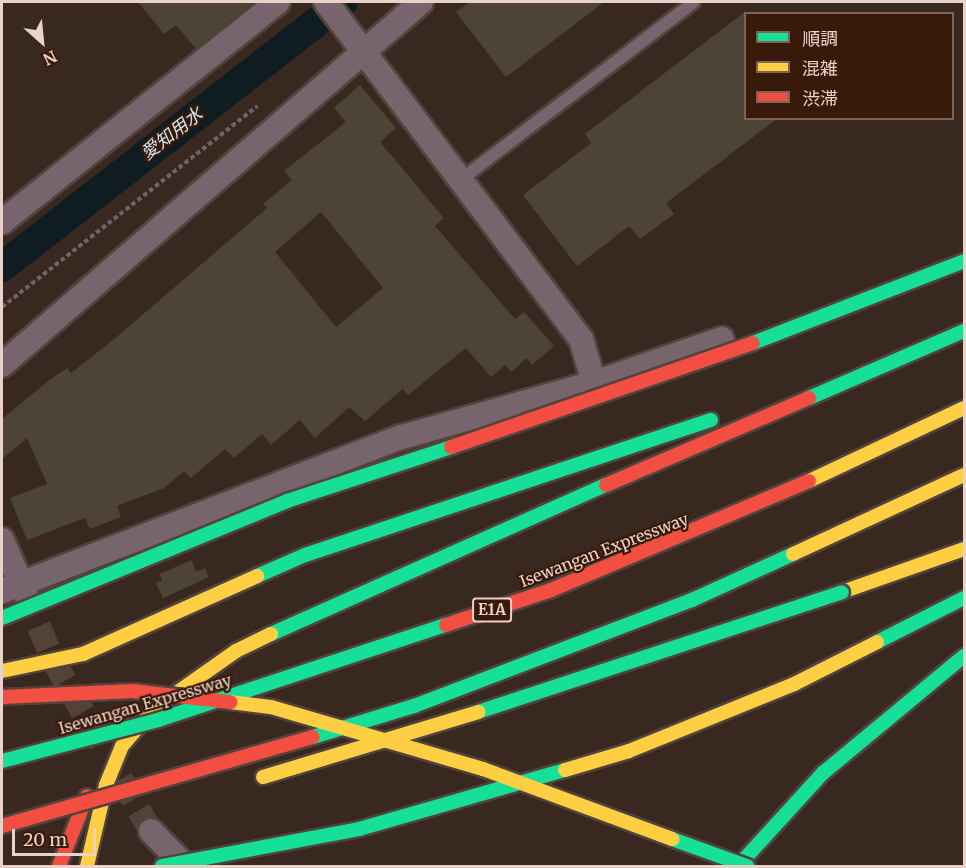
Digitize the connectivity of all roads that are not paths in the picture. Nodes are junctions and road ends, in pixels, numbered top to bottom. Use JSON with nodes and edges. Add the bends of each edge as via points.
{"nodes":[{"id":1,"x":278,"y":2,"type":"edge"},
{"id":2,"x":326,"y":2,"type":"edge"},
{"id":3,"x":421,"y":2,"type":"edge"},
{"id":4,"x":694,"y":2,"type":"edge"},
{"id":5,"x":361,"y":49,"type":"junction"},
{"id":6,"x":459,"y":181,"type":"junction"},
{"id":7,"x":2,"y":222,"type":"edge"},
{"id":8,"x":964,"y":245,"type":"edge"},
{"id":9,"x":964,"y":261,"type":"edge"},
{"id":10,"x":964,"y":318,"type":"edge"},
{"id":11,"x":964,"y":331,"type":"edge"},
{"id":12,"x":2,"y":365,"type":"edge"},
{"id":13,"x":594,"y":383,"type":"junction"},
{"id":14,"x":764,"y":400,"type":"dead end"},
{"id":15,"x":964,"y":408,"type":"edge"},
{"id":16,"x":723,"y":416,"type":"dead end"},
{"id":17,"x":964,"y":475,"type":"edge"},
{"id":18,"x":2,"y":540,"type":"edge"},
{"id":19,"x":964,"y":549,"type":"edge"},
{"id":20,"x":16,"y":589,"type":"edge"},
{"id":21,"x":964,"y":598,"type":"edge"},
{"id":22,"x":2,"y":618,"type":"edge"},
{"id":23,"x":964,"y":656,"type":"edge"},
{"id":24,"x":2,"y":671,"type":"edge"},
{"id":25,"x":2,"y":697,"type":"edge"},
{"id":26,"x":122,"y":746,"type":"junction"},
{"id":27,"x":2,"y":761,"type":"edge"},
{"id":28,"x":251,"y":780,"type":"dead end"},
{"id":29,"x":118,"y":812,"type":"dead end"},
{"id":30,"x":2,"y":827,"type":"edge"},
{"id":31,"x":151,"y":831,"type":"tunnel mouth"},
{"id":32,"x":720,"y":855,"type":"junction"},
{"id":33,"x":60,"y":864,"type":"edge"},
{"id":34,"x":87,"y":864,"type":"edge"},
{"id":35,"x":162,"y":867,"type":"edge"},
{"id":36,"x":185,"y":867,"type":"edge"},
{"id":37,"x":738,"y":867,"type":"edge"},
{"id":38,"x":747,"y":867,"type":"edge"},
{"id":39,"x":754,"y":867,"type":"edge"}],
"edges":[{"from":1,"to":7,"type":"street"},
{"from":2,"to":5,"type":"street"},
{"from":3,"to":5,"type":"street"},
{"from":4,"to":6,"type":"lane"},
{"from":5,"to":6,"type":"street"},
{"from":5,"to":12,"type":"street","via":[[326,87]]},
{"from":6,"to":13,"type":"street","via":[[580,339]]},
{"from":8,"to":13,"type":"street","via":[[752,329]]},
{"from":9,"to":22,"type":"highway","bridge":true,"via":[[674,374],[287,501]]},
{"from":10,"to":14,"type":"highway"},
{"from":11,"to":26,"type":"highway","via":[[290,624],[194,678],[155,708]]},
{"from":13,"to":20,"type":"street","via":[[402,436]]},
{"from":15,"to":27,"type":"highway","name":"Isewangan Expressway","number":"E1A","bridge":true,"via":[[738,515],[551,590],[190,710]]},
{"from":16,"to":24,"type":"highway","via":[[316,551],[83,654]]},
{"from":17,"to":30,"type":"highway","bridge":true,"via":[[692,600],[414,706],[122,795]]},
{"from":18,"to":20,"type":"street"},
{"from":19,"to":28,"type":"highway","bridge":true,"via":[[628,664]]},
{"from":21,"to":35,"type":"highway","bridge":true,"via":[[794,684],[629,751],[359,829]]},
{"from":23,"to":37,"type":"highway","via":[[823,774]]},
{"from":25,"to":32,"type":"highway","bridge":true,"via":[[133,691],[271,707],[483,769]]},
{"from":26,"to":33,"type":"highway","via":[[97,777],[77,814]]},
{"from":26,"to":34,"type":"highway","via":[[106,785]]},
{"from":29,"to":30,"type":"highway"},
{"from":31,"to":36,"type":"street"},
{"from":32,"to":38,"type":"highway","bridge":true},
{"from":32,"to":39,"type":"highway","bridge":true}]}
